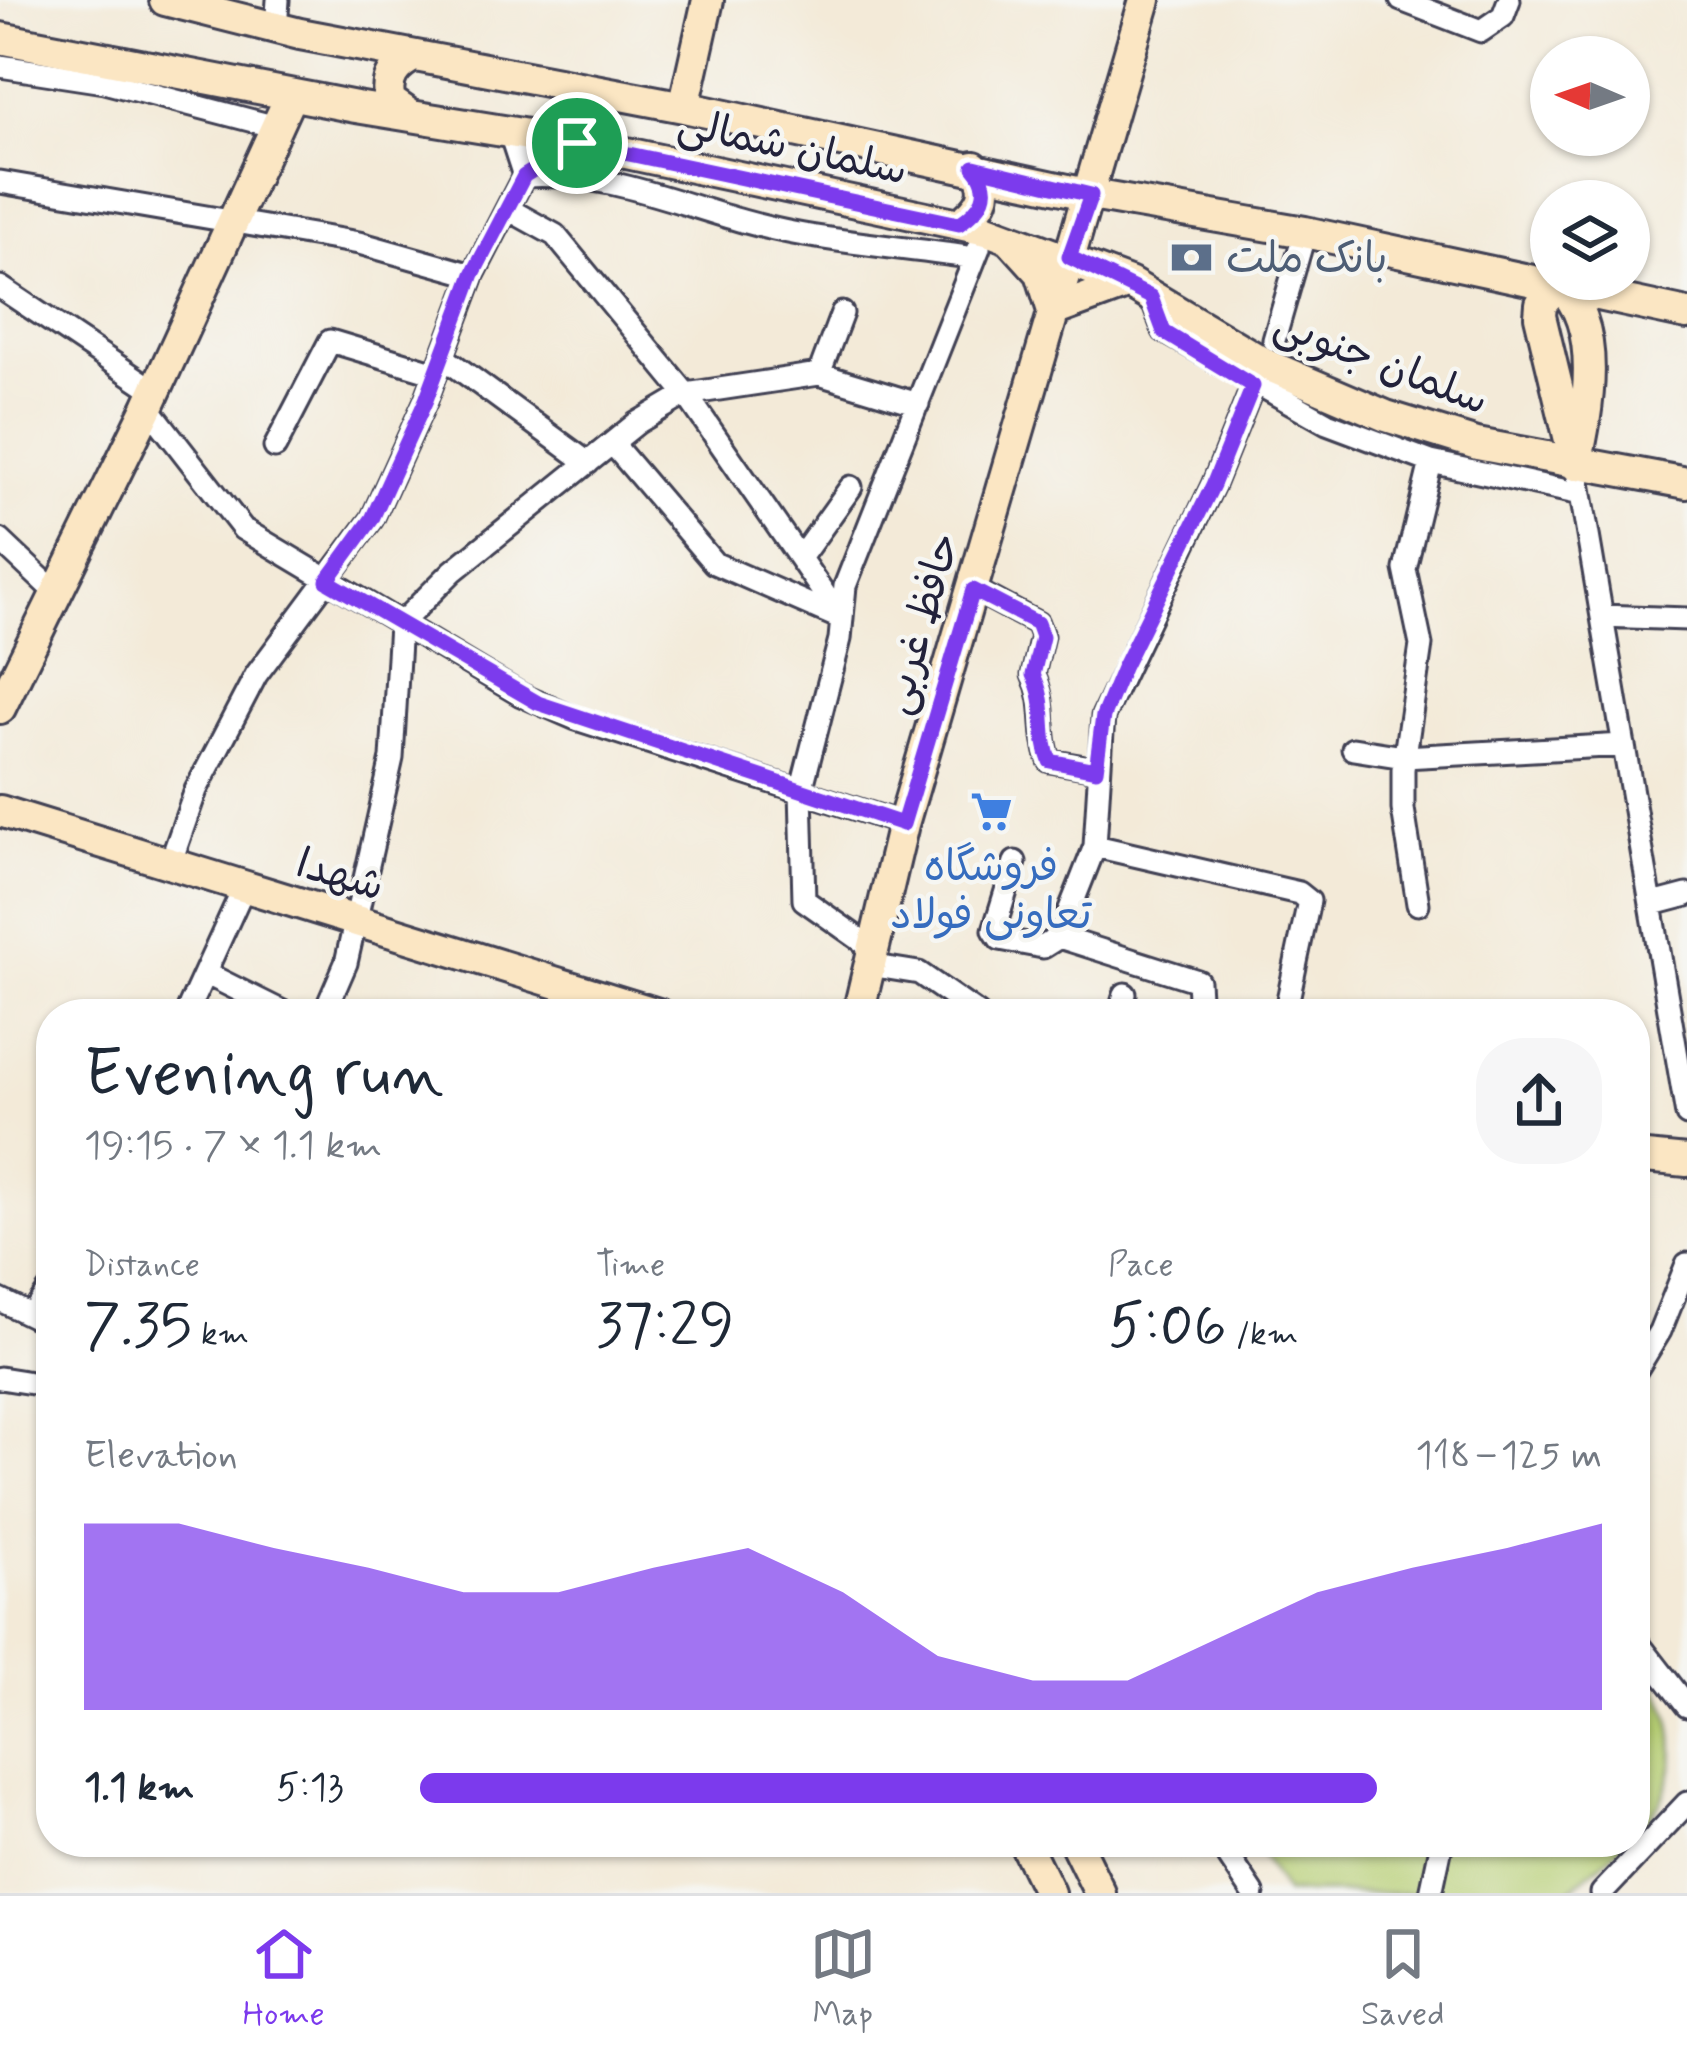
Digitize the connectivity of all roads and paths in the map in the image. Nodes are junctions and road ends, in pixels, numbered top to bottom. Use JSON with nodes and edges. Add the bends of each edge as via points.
{"nodes":[{"id":1,"x":165,"y":0,"type":"edge"},
{"id":2,"x":708,"y":0,"type":"edge"},
{"id":3,"x":1145,"y":0,"type":"edge"},
{"id":4,"x":1401,"y":0,"type":"edge"},
{"id":5,"x":1509,"y":0,"type":"edge"},
{"id":6,"x":277,"y":14,"type":"edge"},
{"id":7,"x":0,"y":38,"type":"edge"},
{"id":8,"x":414,"y":56,"type":"junction"},
{"id":9,"x":0,"y":66,"type":"edge"},
{"id":10,"x":290,"y":94,"type":"junction"},
{"id":11,"x":684,"y":107,"type":"junction"},
{"id":12,"x":410,"y":115,"type":"junction"},
{"id":13,"x":280,"y":128,"type":"junction"},
{"id":14,"x":509,"y":130,"type":"junction"},
{"id":15,"x":577,"y":143,"type":"junction"},
{"id":16,"x":974,"y":167,"type":"junction"},
{"id":17,"x":524,"y":176,"type":"junction"},
{"id":18,"x":0,"y":182,"type":"edge"},
{"id":19,"x":1091,"y":195,"type":"junction"},
{"id":20,"x":508,"y":209,"type":"junction"},
{"id":21,"x":230,"y":220,"type":"junction"},
{"id":22,"x":1305,"y":232,"type":"junction"},
{"id":23,"x":982,"y":237,"type":"junction"},
{"id":24,"x":1069,"y":257,"type":"junction"},
{"id":25,"x":473,"y":274,"type":"junction"},
{"id":26,"x":1530,"y":280,"type":"edge"},
{"id":27,"x":0,"y":287,"type":"edge"},
{"id":28,"x":1140,"y":290,"type":"junction"},
{"id":29,"x":1569,"y":300,"type":"edge"},
{"id":30,"x":1623,"y":300,"type":"edge"},
{"id":31,"x":1053,"y":311,"type":"junction"},
{"id":32,"x":842,"y":313,"type":"dead end"},
{"id":33,"x":1687,"y":314,"type":"edge"},
{"id":34,"x":1274,"y":340,"type":"dead end"},
{"id":35,"x":439,"y":365,"type":"junction"},
{"id":36,"x":819,"y":374,"type":"junction"},
{"id":37,"x":1253,"y":386,"type":"junction"},
{"id":38,"x":686,"y":394,"type":"junction"},
{"id":39,"x":152,"y":399,"type":"junction"},
{"id":40,"x":918,"y":404,"type":"junction"},
{"id":41,"x":612,"y":443,"type":"junction"},
{"id":42,"x":275,"y":447,"type":"dead end"},
{"id":43,"x":1431,"y":462,"type":"junction"},
{"id":44,"x":587,"y":463,"type":"junction"},
{"id":45,"x":1579,"y":479,"type":"junction"},
{"id":46,"x":1687,"y":482,"type":"edge"},
{"id":47,"x":851,"y":487,"type":"dead end"},
{"id":48,"x":0,"y":540,"type":"edge"},
{"id":49,"x":800,"y":558,"type":"junction"},
{"id":50,"x":327,"y":581,"type":"junction"},
{"id":51,"x":973,"y":590,"type":"junction"},
{"id":52,"x":56,"y":592,"type":"junction"},
{"id":53,"x":1602,"y":616,"type":"junction"},
{"id":54,"x":841,"y":618,"type":"junction"},
{"id":55,"x":1687,"y":619,"type":"edge"},
{"id":56,"x":400,"y":624,"type":"junction"},
{"id":57,"x":0,"y":708,"type":"edge"},
{"id":58,"x":1624,"y":745,"type":"junction"},
{"id":59,"x":1354,"y":749,"type":"dead end"},
{"id":60,"x":1404,"y":757,"type":"junction"},
{"id":61,"x":1096,"y":770,"type":"junction"},
{"id":62,"x":801,"y":790,"type":"junction"},
{"id":63,"x":0,"y":811,"type":"edge"},
{"id":64,"x":903,"y":824,"type":"junction"},
{"id":65,"x":1095,"y":846,"type":"junction"},
{"id":66,"x":1016,"y":862,"type":"dead end"},
{"id":67,"x":170,"y":864,"type":"junction"},
{"id":68,"x":244,"y":887,"type":"junction"},
{"id":69,"x":1687,"y":895,"type":"edge"},
{"id":70,"x":1418,"y":904,"type":"dead end"},
{"id":71,"x":1653,"y":904,"type":"junction"},
{"id":72,"x":355,"y":920,"type":"junction"},
{"id":73,"x":1059,"y":937,"type":"junction"},
{"id":74,"x":870,"y":957,"type":"junction"},
{"id":75,"x":207,"y":974,"type":"junction"},
{"id":76,"x":1199,"y":997,"type":"dead end"},
{"id":77,"x":194,"y":999,"type":"edge"},
{"id":78,"x":257,"y":999,"type":"edge"},
{"id":79,"x":330,"y":999,"type":"edge"},
{"id":80,"x":610,"y":999,"type":"edge"},
{"id":81,"x":861,"y":999,"type":"edge"},
{"id":82,"x":955,"y":999,"type":"edge"},
{"id":83,"x":1288,"y":999,"type":"edge"},
{"id":84,"x":1687,"y":1115,"type":"edge"},
{"id":85,"x":1650,"y":1157,"type":"edge"},
{"id":86,"x":1687,"y":1161,"type":"edge"},
{"id":87,"x":1687,"y":1264,"type":"edge"},
{"id":88,"x":0,"y":1300,"type":"edge"},
{"id":89,"x":36,"y":1317,"type":"edge"},
{"id":90,"x":1650,"y":1347,"type":"edge"},
{"id":91,"x":0,"y":1378,"type":"edge"},
{"id":92,"x":36,"y":1384,"type":"edge"},
{"id":93,"x":1650,"y":1658,"type":"edge"},
{"id":94,"x":1687,"y":1706,"type":"edge"},
{"id":95,"x":1687,"y":1803,"type":"edge"},
{"id":96,"x":1650,"y":1842,"type":"edge"},
{"id":97,"x":1031,"y":1857,"type":"edge"},
{"id":98,"x":1083,"y":1857,"type":"edge"},
{"id":99,"x":1229,"y":1857,"type":"edge"},
{"id":100,"x":1439,"y":1857,"type":"edge"},
{"id":101,"x":1636,"y":1857,"type":"edge"},
{"id":102,"x":1049,"y":1893,"type":"edge"},
{"id":103,"x":1100,"y":1893,"type":"edge"},
{"id":104,"x":1252,"y":1893,"type":"edge"},
{"id":105,"x":1431,"y":1893,"type":"edge"},
{"id":106,"x":1602,"y":1893,"type":"edge"}],
"edges":[{"from":1,"to":6,"type":"main road","name":"سلمان شمالی"},
{"from":2,"to":11,"type":"main road"},
{"from":3,"to":19,"type":"main road","name":"حافظ غربی"},
{"from":4,"to":5,"type":"street","via":[[1481,31],[1503,16]]},
{"from":6,"to":8,"type":"main road","name":"سلمان شمالی"},
{"from":7,"to":10,"type":"main road","name":"سلمان شمالی"},
{"from":8,"to":11,"type":"main road","name":"سلمان شمالی"},
{"from":8,"to":12,"type":"main road","via":[[394,70],[387,91]]},
{"from":9,"to":13,"type":"street","via":[[104,82]]},
{"from":10,"to":12,"type":"main road","name":"سلمان شمالی"},
{"from":10,"to":13,"type":"main road"},
{"from":11,"to":16,"type":"main road","name":"سلمان شمالی"},
{"from":12,"to":14,"type":"main road","name":"سلمان شمالی"},
{"from":13,"to":21,"type":"main road"},
{"from":14,"to":15,"type":"main road","name":"سلمان شمالی"},
{"from":14,"to":17,"type":"street"},
{"from":15,"to":17,"type":"street"},
{"from":15,"to":23,"type":"main road","name":"سلمان شمالی"},
{"from":16,"to":19,"type":"main road","name":"سلمان شمالی"},
{"from":16,"to":23,"type":"main road","via":[[985,197]]},
{"from":17,"to":20,"type":"street"},
{"from":17,"to":23,"type":"street","via":[[570,173],[647,189],[791,233]]},
{"from":18,"to":21,"type":"street"},
{"from":19,"to":22,"type":"main road"},
{"from":19,"to":24,"type":"main road","name":"حافظ غربی"},
{"from":20,"to":25,"type":"street"},
{"from":20,"to":38,"type":"street","via":[[555,235]]},
{"from":21,"to":25,"type":"street"},
{"from":21,"to":39,"type":"main road"},
{"from":22,"to":26,"type":"main road"},
{"from":22,"to":34,"type":"street"},
{"from":23,"to":24,"type":"main road","name":"سلمان شمالی"},
{"from":23,"to":31,"type":"main road","via":[[1041,273]]},
{"from":23,"to":40,"type":"street"},
{"from":24,"to":28,"type":"main road","name":"سلمان جنوبی"},
{"from":24,"to":31,"type":"main road","name":"حافظ غربی"},
{"from":25,"to":35,"type":"street"},
{"from":27,"to":39,"type":"street"},
{"from":28,"to":31,"type":"main road"},
{"from":28,"to":37,"type":"street","via":[[1164,332]]},
{"from":28,"to":45,"type":"main road","name":"سلمان جنوبی","via":[[1265,364],[1386,416]]},
{"from":29,"to":45,"type":"main road","via":[[1586,353]]},
{"from":30,"to":33,"type":"main road"},
{"from":31,"to":51,"type":"main road","name":"حافظ غربی"},
{"from":32,"to":36,"type":"street"},
{"from":35,"to":42,"type":"street","via":[[330,341]]},
{"from":35,"to":44,"type":"street"},
{"from":35,"to":50,"type":"street","via":[[372,519]]},
{"from":36,"to":38,"type":"street"},
{"from":36,"to":40,"type":"street"},
{"from":37,"to":43,"type":"street"},
{"from":37,"to":61,"type":"street","via":[[1116,684]]},
{"from":38,"to":41,"type":"street"},
{"from":38,"to":49,"type":"street"},
{"from":39,"to":50,"type":"street","via":[[243,529]]},
{"from":39,"to":52,"type":"main road"},
{"from":40,"to":54,"type":"street","via":[[845,586]]},
{"from":41,"to":44,"type":"street"},
{"from":41,"to":54,"type":"street","via":[[713,563]]},
{"from":43,"to":45,"type":"street"},
{"from":43,"to":60,"type":"street","via":[[1405,569],[1420,645]]},
{"from":44,"to":56,"type":"street"},
{"from":45,"to":46,"type":"main road","name":"سلمان جنوبی"},
{"from":45,"to":53,"type":"street"},
{"from":47,"to":49,"type":"street"},
{"from":48,"to":52,"type":"street"},
{"from":49,"to":54,"type":"street"},
{"from":50,"to":56,"type":"street"},
{"from":50,"to":67,"type":"street","via":[[256,675],[222,736]]},
{"from":51,"to":61,"type":"street","via":[[1037,623],[1042,637],[1033,675],[1044,695],[1050,761]]},
{"from":51,"to":64,"type":"main road","name":"حافظ غربی"},
{"from":52,"to":57,"type":"main road"},
{"from":53,"to":55,"type":"street"},
{"from":53,"to":58,"type":"street"},
{"from":54,"to":62,"type":"street"},
{"from":56,"to":62,"type":"street","via":[[576,719]]},
{"from":56,"to":72,"type":"street","via":[[397,730]]},
{"from":58,"to":60,"type":"street"},
{"from":58,"to":71,"type":"street"},
{"from":59,"to":60,"type":"street"},
{"from":60,"to":70,"type":"street"},
{"from":61,"to":65,"type":"street"},
{"from":62,"to":64,"type":"street"},
{"from":62,"to":74,"type":"street","via":[[804,900]]},
{"from":63,"to":67,"type":"main road","name":"شهدا"},
{"from":64,"to":74,"type":"main road","name":"حافظ غربی"},
{"from":65,"to":73,"type":"street"},
{"from":65,"to":83,"type":"street","via":[[1299,893],[1309,902]]},
{"from":66,"to":73,"type":"street","via":[[997,935],[1043,946]]},
{"from":67,"to":68,"type":"main road","name":"شهدا"},
{"from":68,"to":72,"type":"main road","name":"شهدا"},
{"from":68,"to":75,"type":"street"},
{"from":69,"to":71,"type":"street"},
{"from":71,"to":84,"type":"street"},
{"from":72,"to":79,"type":"street"},
{"from":72,"to":80,"type":"main road","name":"شهدا"},
{"from":73,"to":76,"type":"street","via":[[1198,981]]},
{"from":74,"to":81,"type":"main road","name":"حافظ غربی"},
{"from":74,"to":82,"type":"street","via":[[919,973]]},
{"from":75,"to":77,"type":"street"},
{"from":75,"to":78,"type":"street"},
{"from":85,"to":86,"type":"main road"},
{"from":87,"to":90,"type":"street"},
{"from":88,"to":89,"type":"street"},
{"from":91,"to":92,"type":"street"},
{"from":93,"to":94,"type":"street"},
{"from":95,"to":96,"type":"street"},
{"from":97,"to":102,"type":"main road"},
{"from":98,"to":103,"type":"main road"},
{"from":99,"to":104,"type":"street"},
{"from":100,"to":105,"type":"street"},
{"from":101,"to":106,"type":"street"}]}
